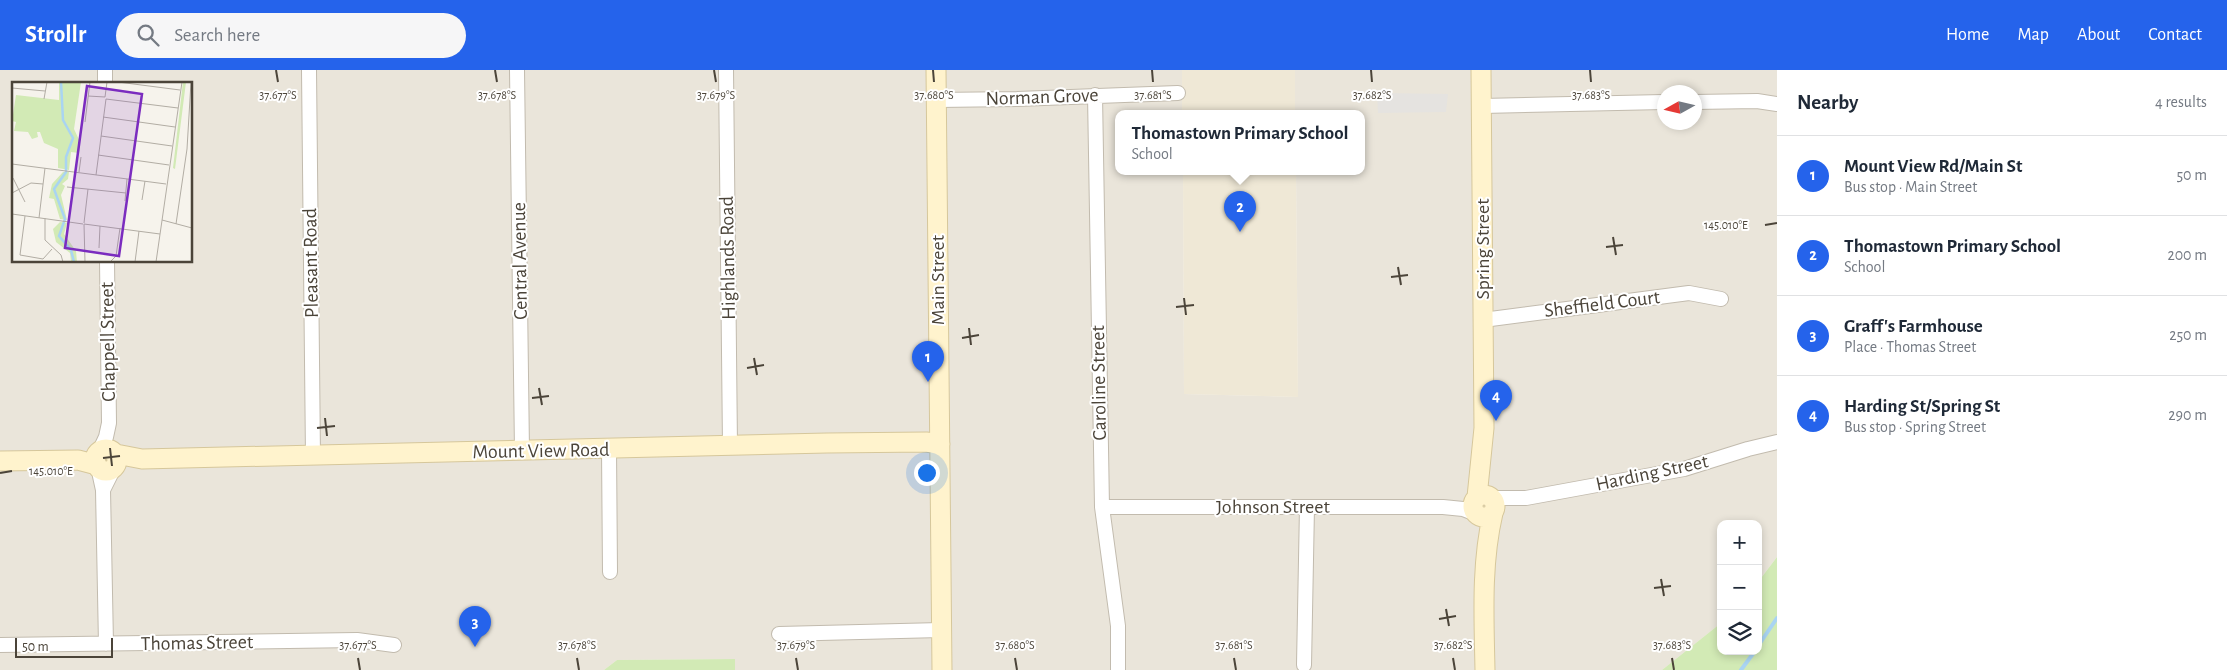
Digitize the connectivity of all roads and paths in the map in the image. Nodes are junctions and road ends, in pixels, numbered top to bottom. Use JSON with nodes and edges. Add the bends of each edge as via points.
{"nodes":[{"id":1,"x":309,"y":70,"type":"edge"},
{"id":2,"x":518,"y":70,"type":"edge"},
{"id":3,"x":726,"y":70,"type":"edge"},
{"id":4,"x":936,"y":70,"type":"edge"},
{"id":5,"x":1481,"y":70,"type":"edge"},
{"id":6,"x":1178,"y":93,"type":"dead end"},
{"id":7,"x":1096,"y":95,"type":"junction"},
{"id":8,"x":937,"y":100,"type":"junction"},
{"id":9,"x":1657,"y":102,"type":"edge"},
{"id":10,"x":1702,"y":102,"type":"edge"},
{"id":11,"x":1777,"y":104,"type":"edge"},
{"id":12,"x":1482,"y":106,"type":"junction"},
{"id":13,"x":107,"y":262,"type":"edge"},
{"id":14,"x":1721,"y":300,"type":"dead end"},
{"id":15,"x":1483,"y":320,"type":"junction"},
{"id":16,"x":1777,"y":442,"type":"edge"},
{"id":17,"x":940,"y":444,"type":"junction"},
{"id":18,"x":730,"y":446,"type":"junction"},
{"id":19,"x":609,"y":449,"type":"junction"},
{"id":20,"x":522,"y":451,"type":"junction"},
{"id":21,"x":314,"y":456,"type":"junction"},
{"id":22,"x":106,"y":460,"type":"junction"},
{"id":23,"x":0,"y":461,"type":"edge"},
{"id":24,"x":1485,"y":506,"type":"junction"},
{"id":25,"x":1102,"y":507,"type":"junction"},
{"id":26,"x":1307,"y":507,"type":"junction"},
{"id":27,"x":610,"y":572,"type":"dead end"},
{"id":28,"x":941,"y":630,"type":"junction"},
{"id":29,"x":779,"y":634,"type":"dead end"},
{"id":30,"x":106,"y":644,"type":"junction"},
{"id":31,"x":0,"y":645,"type":"edge"},
{"id":32,"x":394,"y":645,"type":"dead end"},
{"id":33,"x":1304,"y":664,"type":"dead end"},
{"id":34,"x":942,"y":670,"type":"edge"},
{"id":35,"x":1118,"y":670,"type":"edge"},
{"id":36,"x":1485,"y":670,"type":"edge"}],
"edges":[{"from":1,"to":21,"type":"street","name":"Pleasant Road"},
{"from":2,"to":20,"type":"street","name":"Central Avenue"},
{"from":3,"to":18,"type":"street","name":"Highlands Road"},
{"from":4,"to":8,"type":"street","name":"Main Street"},
{"from":5,"to":12,"type":"street","name":"Spring Street"},
{"from":6,"to":7,"type":"street","name":"Norman Grove"},
{"from":7,"to":8,"type":"street","name":"Norman Grove"},
{"from":7,"to":25,"type":"street","name":"Caroline Street"},
{"from":8,"to":17,"type":"street","name":"Main Street"},
{"from":9,"to":12,"type":"street"},
{"from":10,"to":11,"type":"street"},
{"from":12,"to":15,"type":"street","name":"Spring Street"},
{"from":13,"to":22,"type":"street","name":"Chappell Street","via":[[109,423]]},
{"from":14,"to":15,"type":"street","name":"Sheffield Court","via":[[1689,293]]},
{"from":15,"to":24,"type":"street","name":"Spring Street"},
{"from":16,"to":24,"type":"street","name":"Harding Street","via":[[1684,469]]},
{"from":17,"to":18,"type":"street","name":"Mount View Road"},
{"from":17,"to":28,"type":"street","name":"Main Street"},
{"from":18,"to":19,"type":"street","name":"Mount View Road"},
{"from":19,"to":20,"type":"street","name":"Mount View Road"},
{"from":19,"to":27,"type":"street"},
{"from":20,"to":21,"type":"street","name":"Mount View Road"},
{"from":21,"to":22,"type":"street","name":"Mount View Road"},
{"from":22,"to":23,"type":"street","name":"Mount View Road"},
{"from":22,"to":30,"type":"street","via":[[103,490]]},
{"from":24,"to":26,"type":"street","name":"Johnson Street"},
{"from":24,"to":36,"type":"street","name":"Spring Street"},
{"from":25,"to":26,"type":"street","name":"Johnson Street"},
{"from":25,"to":35,"type":"street","name":"Caroline Street","via":[[1118,626]]},
{"from":26,"to":33,"type":"street"},
{"from":28,"to":29,"type":"street"},
{"from":28,"to":34,"type":"street","name":"Main Street"},
{"from":30,"to":31,"type":"street","name":"Thomas Street"},
{"from":30,"to":32,"type":"street","name":"Thomas Street","via":[[358,640]]}]}
